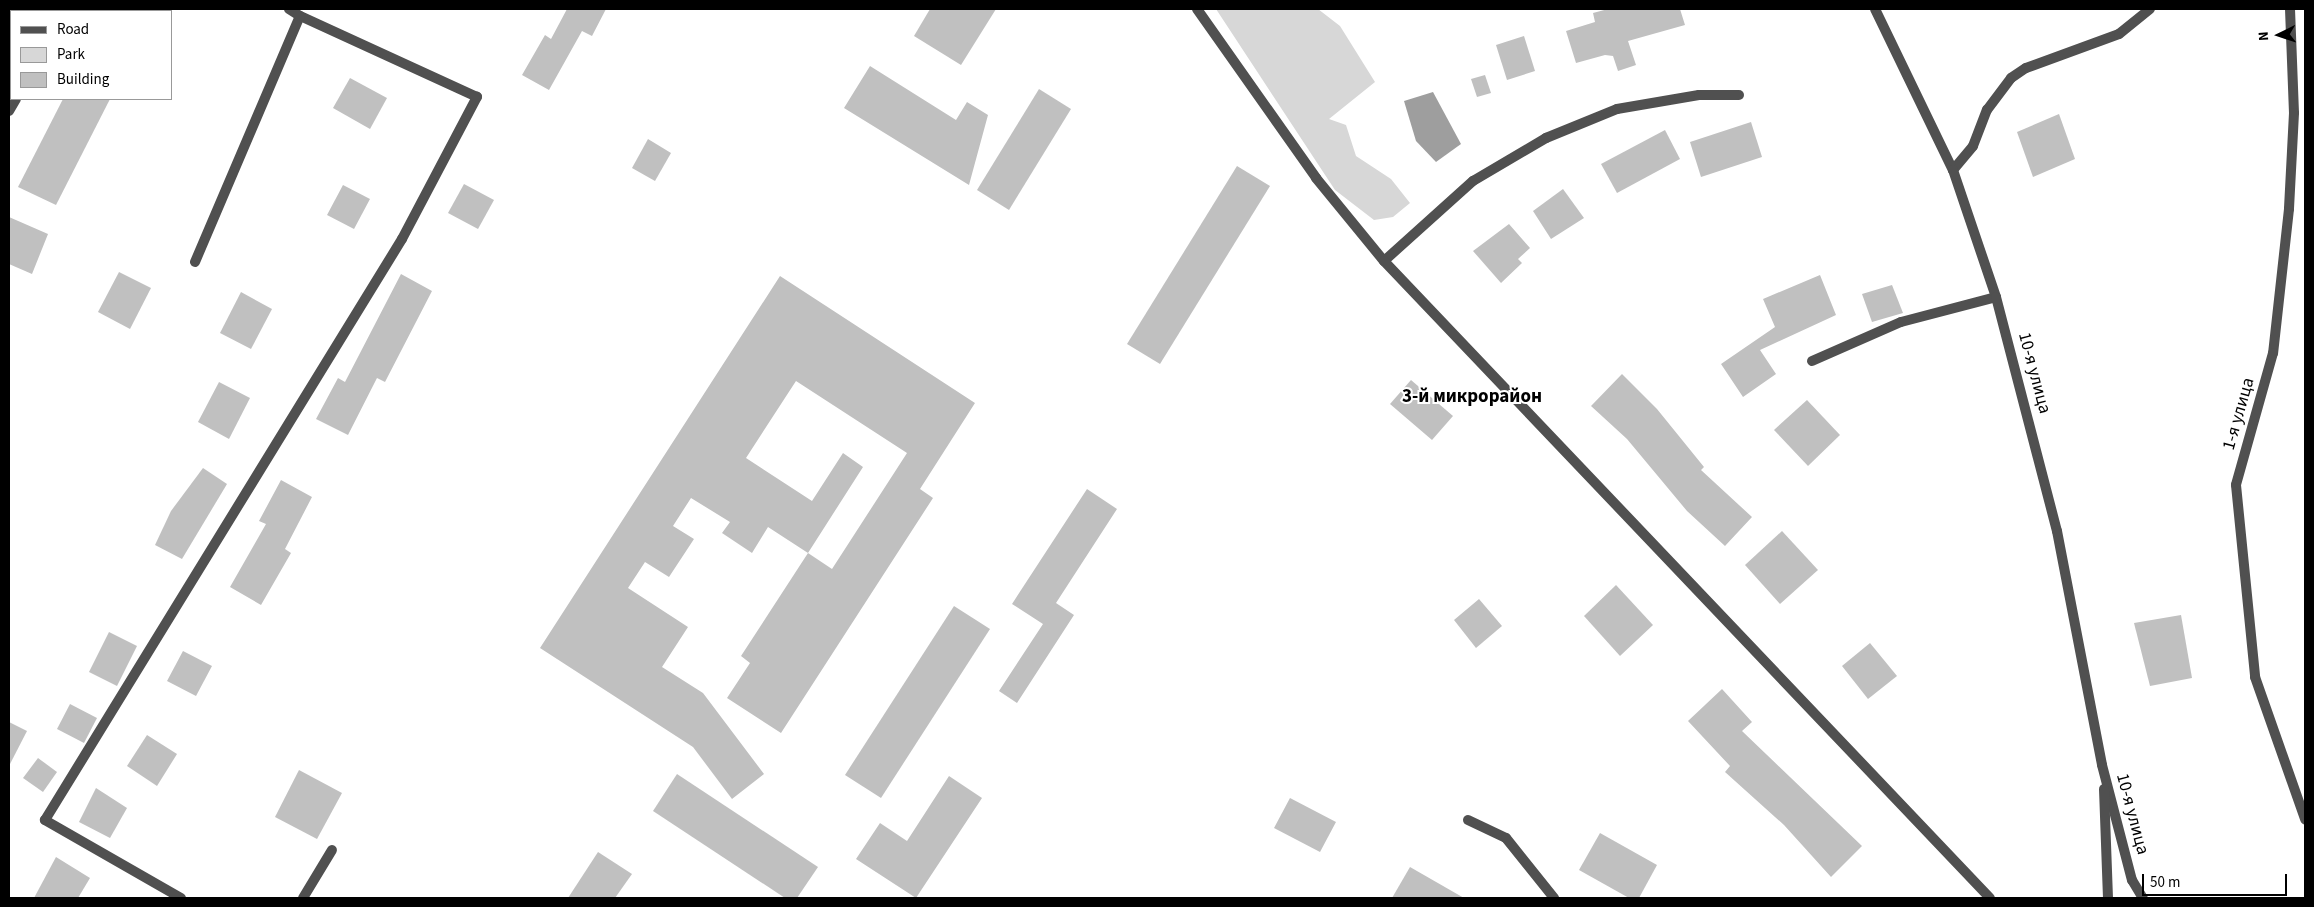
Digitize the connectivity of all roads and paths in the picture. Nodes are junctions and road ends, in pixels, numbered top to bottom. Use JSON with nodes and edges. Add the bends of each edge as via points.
{"nodes":[{"id":1,"x":289,"y":9,"type":"edge"},
{"id":2,"x":1197,"y":9,"type":"edge"},
{"id":3,"x":1875,"y":9,"type":"edge"},
{"id":4,"x":2150,"y":9,"type":"edge"},
{"id":5,"x":2290,"y":9,"type":"edge"},
{"id":6,"x":2136,"y":14,"type":"edge"},
{"id":7,"x":300,"y":16,"type":"junction"},
{"id":8,"x":1740,"y":95,"type":"dead end"},
{"id":9,"x":15,"y":100,"type":"edge"},
{"id":10,"x":9,"y":111,"type":"edge"},
{"id":11,"x":1953,"y":170,"type":"junction"},
{"id":12,"x":1384,"y":261,"type":"junction"},
{"id":13,"x":194,"y":262,"type":"dead end"},
{"id":14,"x":1996,"y":297,"type":"junction"},
{"id":15,"x":1812,"y":361,"type":"dead end"},
{"id":16,"x":2102,"y":765,"type":"junction"},
{"id":17,"x":2305,"y":819,"type":"edge"},
{"id":18,"x":1468,"y":820,"type":"dead end"},
{"id":19,"x":332,"y":850,"type":"dead end"},
{"id":20,"x":1964,"y":875,"type":"junction"},
{"id":21,"x":181,"y":898,"type":"edge"},
{"id":22,"x":303,"y":898,"type":"edge"},
{"id":23,"x":1554,"y":898,"type":"edge"},
{"id":24,"x":1979,"y":898,"type":"edge"},
{"id":25,"x":1990,"y":898,"type":"edge"},
{"id":26,"x":2108,"y":898,"type":"edge"},
{"id":27,"x":2143,"y":898,"type":"edge"}],
"edges":[{"from":1,"to":7,"type":"street"},
{"from":2,"to":12,"type":"street","via":[[1326,192]]},
{"from":3,"to":11,"type":"street","name":"10-я улица"},
{"from":4,"to":6,"type":"street"},
{"from":5,"to":17,"type":"street","name":"1-я улица","via":[[2294,113],[2286,238],[2273,353],[2236,485],[2255,677]]},
{"from":6,"to":11,"type":"street","via":[[2119,34],[2010,78],[1987,110],[1973,146]]},
{"from":7,"to":13,"type":"street"},
{"from":7,"to":21,"type":"street","via":[[477,97],[402,239],[45,820]]},
{"from":8,"to":12,"type":"street","via":[[1699,95],[1618,109],[1546,138],[1474,180]]},
{"from":9,"to":10,"type":"street"},
{"from":11,"to":14,"type":"street","name":"10-я улица"},
{"from":12,"to":20,"type":"street"},
{"from":14,"to":15,"type":"street","via":[[1902,322]]},
{"from":14,"to":16,"type":"street","name":"10-я улица","via":[[2057,531]]},
{"from":16,"to":26,"type":"street","name":"10-я улица"},
{"from":16,"to":27,"type":"street","name":"10-я улица","via":[[2132,880]]},
{"from":18,"to":23,"type":"street","via":[[1506,838]]},
{"from":19,"to":22,"type":"street"},
{"from":20,"to":24,"type":"street"},
{"from":20,"to":25,"type":"street"}]}
